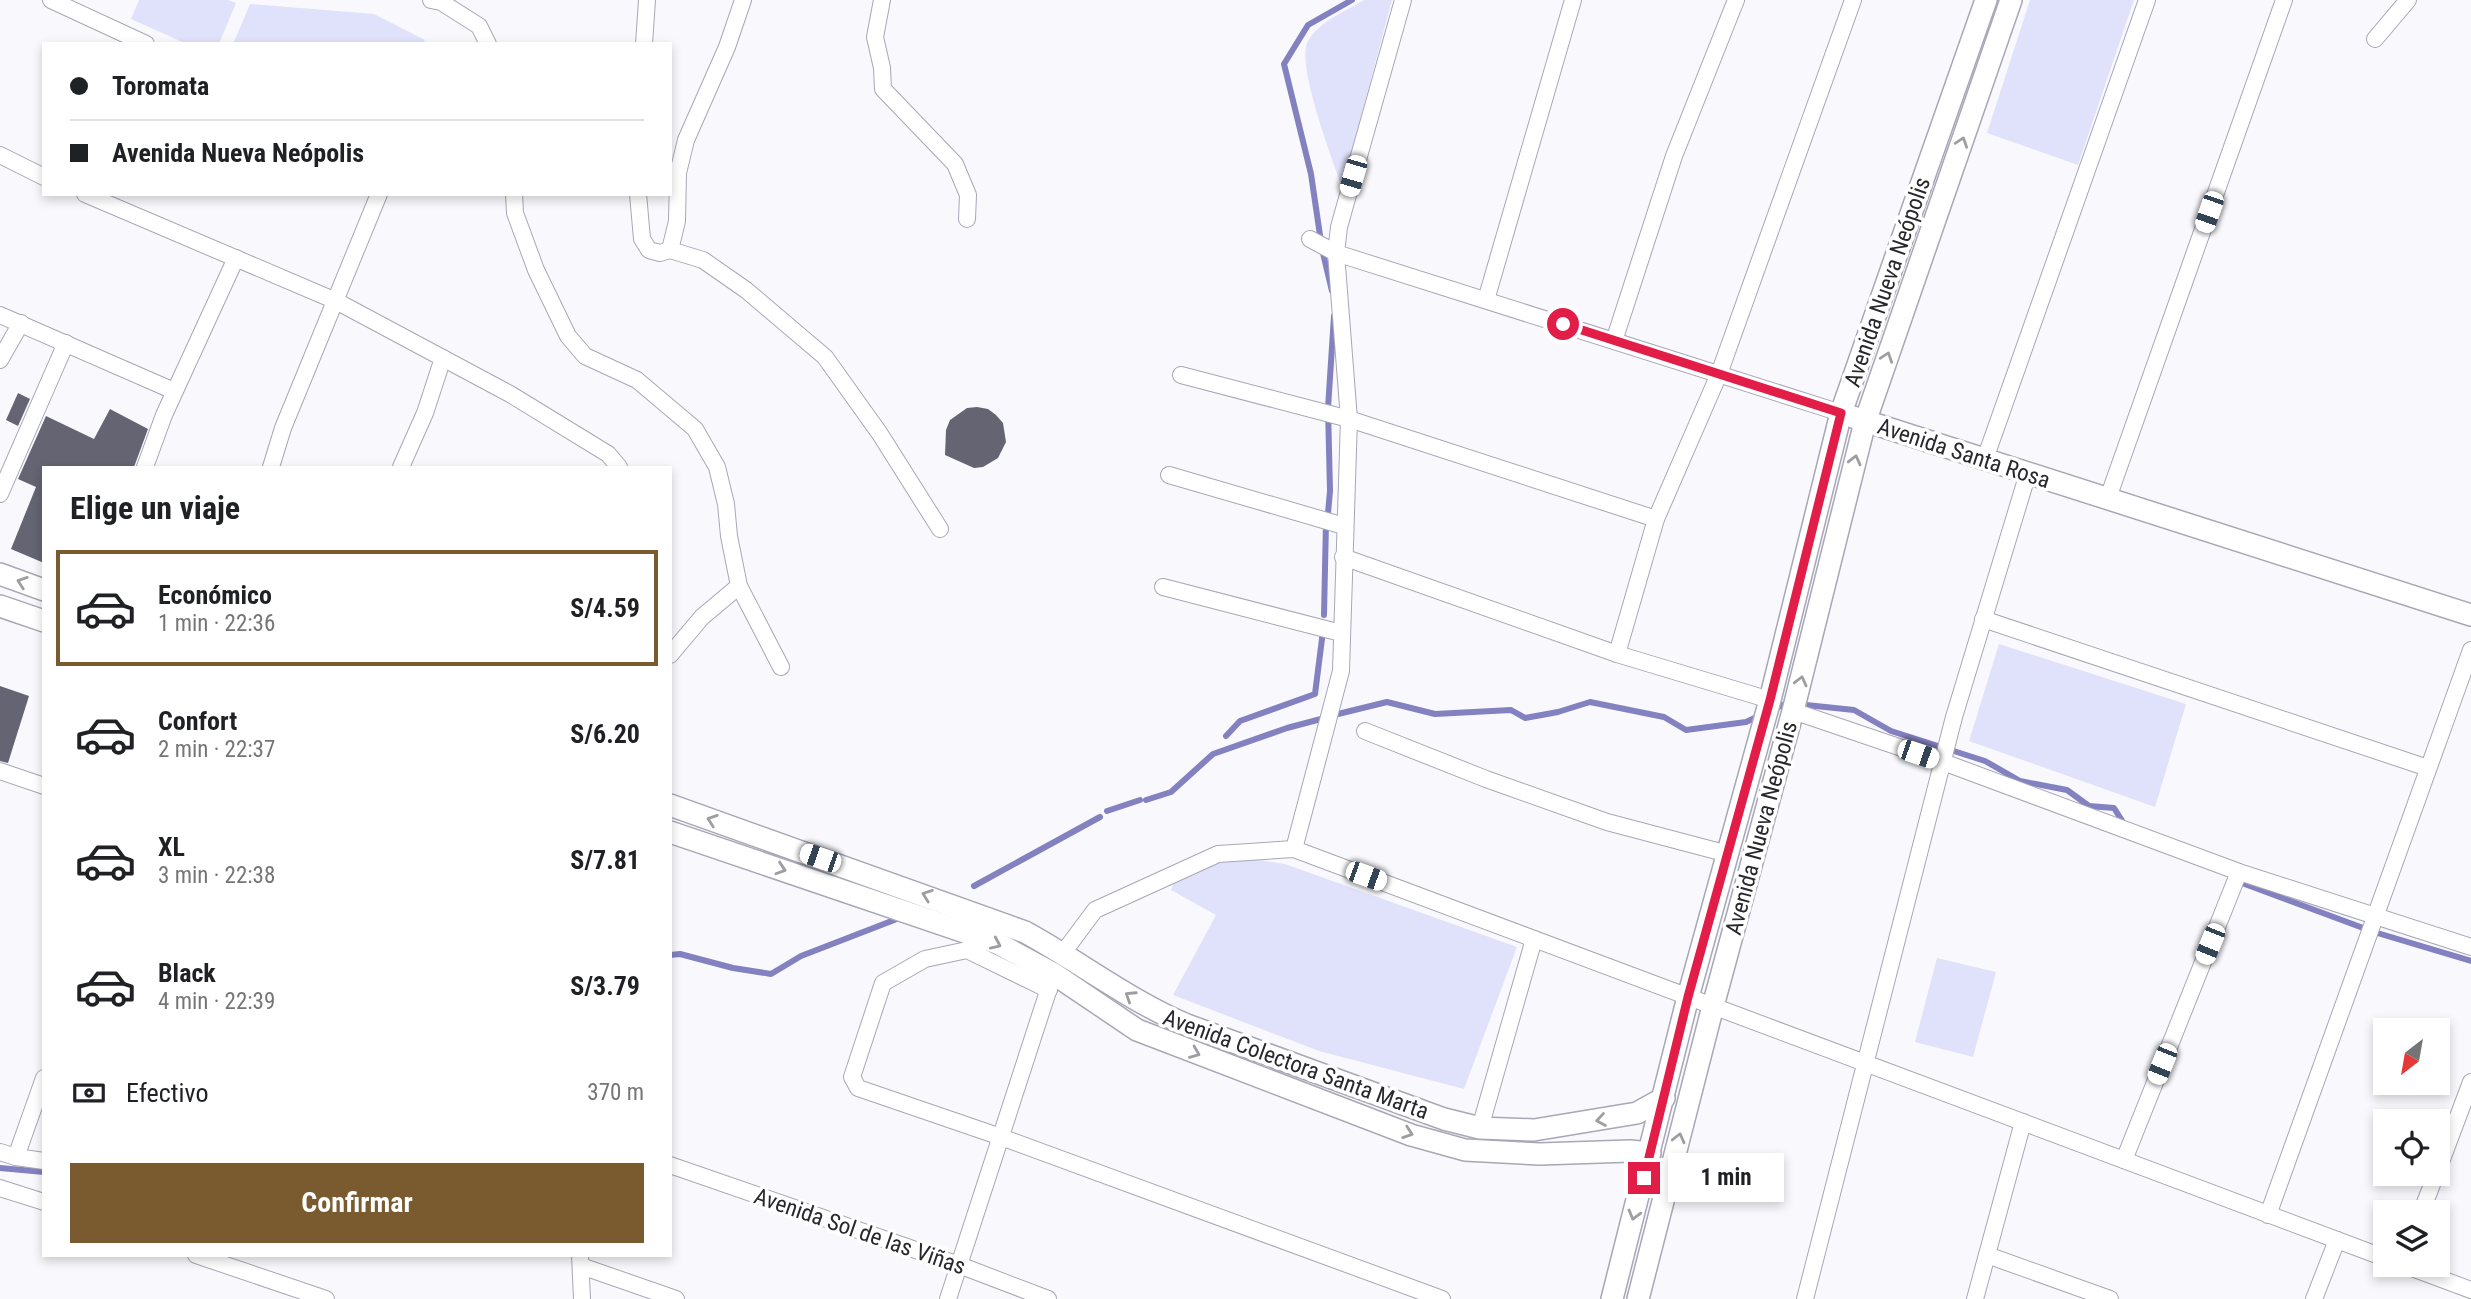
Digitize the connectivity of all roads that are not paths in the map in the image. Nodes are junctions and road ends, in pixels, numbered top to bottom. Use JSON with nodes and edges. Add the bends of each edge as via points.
{"nodes":[{"id":1,"x":51,"y":0,"type":"edge"},
{"id":2,"x":431,"y":0,"type":"edge"},
{"id":3,"x":647,"y":0,"type":"edge"},
{"id":4,"x":743,"y":0,"type":"edge"},
{"id":5,"x":882,"y":0,"type":"edge"},
{"id":6,"x":1404,"y":0,"type":"edge"},
{"id":7,"x":1573,"y":0,"type":"edge"},
{"id":8,"x":1736,"y":0,"type":"edge"},
{"id":9,"x":1853,"y":0,"type":"edge"},
{"id":10,"x":1986,"y":0,"type":"edge"},
{"id":11,"x":2009,"y":0,"type":"edge"},
{"id":12,"x":2147,"y":0,"type":"edge"},
{"id":13,"x":2408,"y":0,"type":"edge"},
{"id":14,"x":2282,"y":1,"type":"edge"},
{"id":15,"x":2375,"y":39,"type":"dead end"},
{"id":16,"x":142,"y":42,"type":"edge"},
{"id":17,"x":487,"y":42,"type":"edge"},
{"id":18,"x":644,"y":42,"type":"edge"},
{"id":19,"x":0,"y":155,"type":"edge"},
{"id":20,"x":42,"y":176,"type":"edge"},
{"id":21,"x":90,"y":196,"type":"edge"},
{"id":22,"x":378,"y":196,"type":"edge"},
{"id":23,"x":514,"y":196,"type":"edge"},
{"id":24,"x":638,"y":196,"type":"edge"},
{"id":25,"x":968,"y":219,"type":"dead end"},
{"id":26,"x":1310,"y":239,"type":"dead end"},
{"id":27,"x":670,"y":250,"type":"junction"},
{"id":28,"x":1336,"y":253,"type":"junction"},
{"id":29,"x":236,"y":258,"type":"junction"},
{"id":30,"x":1486,"y":300,"type":"junction"},
{"id":31,"x":336,"y":301,"type":"junction"},
{"id":32,"x":0,"y":315,"type":"edge"},
{"id":33,"x":21,"y":323,"type":"junction"},
{"id":34,"x":1614,"y":341,"type":"junction"},
{"id":35,"x":66,"y":343,"type":"junction"},
{"id":36,"x":443,"y":358,"type":"junction"},
{"id":37,"x":0,"y":360,"type":"edge"},
{"id":38,"x":1719,"y":374,"type":"junction"},
{"id":39,"x":1181,"y":375,"type":"dead end"},
{"id":40,"x":174,"y":391,"type":"junction"},
{"id":41,"x":1841,"y":413,"type":"junction"},
{"id":42,"x":1349,"y":419,"type":"junction"},
{"id":43,"x":1865,"y":422,"type":"junction"},
{"id":44,"x":1985,"y":459,"type":"junction"},
{"id":45,"x":145,"y":466,"type":"edge"},
{"id":46,"x":271,"y":466,"type":"edge"},
{"id":47,"x":401,"y":466,"type":"edge"},
{"id":48,"x":618,"y":466,"type":"edge"},
{"id":49,"x":2028,"y":473,"type":"junction"},
{"id":50,"x":1169,"y":475,"type":"dead end"},
{"id":51,"x":0,"y":494,"type":"edge"},
{"id":52,"x":2108,"y":498,"type":"junction"},
{"id":53,"x":1656,"y":519,"type":"junction"},
{"id":54,"x":1344,"y":526,"type":"junction"},
{"id":55,"x":940,"y":529,"type":"dead end"},
{"id":56,"x":1343,"y":557,"type":"junction"},
{"id":57,"x":0,"y":574,"type":"edge"},
{"id":58,"x":739,"y":586,"type":"junction"},
{"id":59,"x":1163,"y":587,"type":"dead end"},
{"id":60,"x":42,"y":589,"type":"edge"},
{"id":61,"x":0,"y":606,"type":"edge"},
{"id":62,"x":2471,"y":615,"type":"edge"},
{"id":63,"x":1983,"y":619,"type":"junction"},
{"id":64,"x":42,"y":620,"type":"edge"},
{"id":65,"x":1341,"y":633,"type":"junction"},
{"id":66,"x":2471,"y":650,"type":"edge"},
{"id":67,"x":672,"y":653,"type":"edge"},
{"id":68,"x":1617,"y":654,"type":"junction"},
{"id":69,"x":781,"y":667,"type":"dead end"},
{"id":70,"x":1770,"y":700,"type":"junction"},
{"id":71,"x":1793,"y":711,"type":"junction"},
{"id":72,"x":1365,"y":731,"type":"dead end"},
{"id":73,"x":1942,"y":762,"type":"junction"},
{"id":74,"x":2428,"y":768,"type":"junction"},
{"id":75,"x":0,"y":771,"type":"edge"},
{"id":76,"x":42,"y":785,"type":"edge"},
{"id":77,"x":672,"y":806,"type":"edge"},
{"id":78,"x":672,"y":833,"type":"edge"},
{"id":79,"x":1294,"y":849,"type":"junction"},
{"id":80,"x":1728,"y":854,"type":"junction"},
{"id":81,"x":2239,"y":872,"type":"junction"},
{"id":82,"x":2375,"y":916,"type":"junction"},
{"id":83,"x":1534,"y":939,"type":"junction"},
{"id":84,"x":2471,"y":947,"type":"edge"},
{"id":85,"x":1063,"y":953,"type":"junction"},
{"id":86,"x":1051,"y":982,"type":"junction"},
{"id":87,"x":1688,"y":997,"type":"junction"},
{"id":88,"x":1713,"y":1006,"type":"junction"},
{"id":89,"x":1866,"y":1064,"type":"junction"},
{"id":90,"x":42,"y":1082,"type":"edge"},
{"id":91,"x":2471,"y":1082,"type":"edge"},
{"id":92,"x":1664,"y":1097,"type":"junction"},
{"id":93,"x":2023,"y":1122,"type":"junction"},
{"id":94,"x":1480,"y":1128,"type":"junction"},
{"id":95,"x":1001,"y":1137,"type":"junction"},
{"id":96,"x":2450,"y":1138,"type":"edge"},
{"id":97,"x":1650,"y":1153,"type":"junction"},
{"id":98,"x":8,"y":1155,"type":"edge"},
{"id":99,"x":2124,"y":1160,"type":"junction"},
{"id":100,"x":42,"y":1161,"type":"edge"},
{"id":101,"x":672,"y":1166,"type":"edge"},
{"id":102,"x":0,"y":1188,"type":"edge"},
{"id":103,"x":42,"y":1201,"type":"edge"},
{"id":104,"x":2268,"y":1214,"type":"junction"},
{"id":105,"x":2337,"y":1240,"type":"junction"},
{"id":106,"x":2373,"y":1254,"type":"edge"},
{"id":107,"x":1987,"y":1255,"type":"junction"},
{"id":108,"x":202,"y":1257,"type":"edge"},
{"id":109,"x":581,"y":1260,"type":"edge"},
{"id":110,"x":959,"y":1265,"type":"junction"},
{"id":111,"x":2432,"y":1277,"type":"edge"},
{"id":112,"x":2469,"y":1293,"type":"edge"},
{"id":113,"x":326,"y":1299,"type":"edge"},
{"id":114,"x":582,"y":1299,"type":"edge"},
{"id":115,"x":676,"y":1299,"type":"edge"},
{"id":116,"x":948,"y":1299,"type":"edge"},
{"id":117,"x":1048,"y":1299,"type":"edge"},
{"id":118,"x":1442,"y":1299,"type":"edge"},
{"id":119,"x":1612,"y":1299,"type":"edge"},
{"id":120,"x":1638,"y":1299,"type":"edge"},
{"id":121,"x":1805,"y":1299,"type":"edge"},
{"id":122,"x":1975,"y":1299,"type":"edge"},
{"id":123,"x":2110,"y":1299,"type":"edge"},
{"id":124,"x":2314,"y":1299,"type":"edge"}],
"edges":[{"from":1,"to":16,"type":"street"},
{"from":2,"to":17,"type":"street","via":[[479,26]]},
{"from":3,"to":18,"type":"street"},
{"from":4,"to":27,"type":"street","via":[[686,140]]},
{"from":5,"to":25,"type":"street","via":[[875,37],[883,89],[955,163],[968,195]]},
{"from":6,"to":28,"type":"street","via":[[1339,227]]},
{"from":7,"to":30,"type":"street"},
{"from":8,"to":34,"type":"street","via":[[1674,156]]},
{"from":9,"to":38,"type":"street"},
{"from":10,"to":41,"type":"street","name":"Avenida Nueva Neópolis"},
{"from":43,"to":11,"type":"street","name":"Avenida Nueva Neópolis","one_way":true},
{"from":12,"to":44,"type":"street"},
{"from":13,"to":15,"type":"street"},
{"from":14,"to":52,"type":"street"},
{"from":19,"to":20,"type":"street"},
{"from":21,"to":29,"type":"street"},
{"from":22,"to":31,"type":"street"},
{"from":23,"to":58,"type":"street","via":[[515,213],[536,270],[568,336],[585,356],[637,380],[695,429],[717,467]]},
{"from":24,"to":27,"type":"street","via":[[642,239],[649,250]]},
{"from":26,"to":28,"type":"street","name":"Avenida Santa Rosa"},
{"from":27,"to":55,"type":"street","via":[[703,260],[825,357]]},
{"from":28,"to":30,"type":"street","name":"Avenida Santa Rosa"},
{"from":28,"to":42,"type":"street"},
{"from":29,"to":31,"type":"street"},
{"from":29,"to":40,"type":"street"},
{"from":30,"to":34,"type":"street","name":"Avenida Santa Rosa"},
{"from":31,"to":36,"type":"street"},
{"from":31,"to":46,"type":"street"},
{"from":32,"to":33,"type":"street"},
{"from":33,"to":35,"type":"street"},
{"from":33,"to":37,"type":"street"},
{"from":34,"to":38,"type":"street","name":"Avenida Santa Rosa"},
{"from":35,"to":40,"type":"street"},
{"from":35,"to":51,"type":"street"},
{"from":36,"to":47,"type":"street"},
{"from":36,"to":48,"type":"street","via":[[607,453]]},
{"from":38,"to":41,"type":"street","name":"Avenida Santa Rosa"},
{"from":38,"to":53,"type":"street"},
{"from":39,"to":42,"type":"street"},
{"from":40,"to":45,"type":"street"},
{"from":41,"to":43,"type":"street","name":"Avenida Santa Rosa"},
{"from":41,"to":70,"type":"street","name":"Avenida Nueva Neópolis"},
{"from":42,"to":53,"type":"street"},
{"from":42,"to":54,"type":"street"},
{"from":43,"to":44,"type":"street","name":"Avenida Santa Rosa"},
{"from":71,"to":43,"type":"street","name":"Avenida Nueva Neópolis","one_way":true},
{"from":44,"to":49,"type":"street","name":"Avenida Santa Rosa"},
{"from":49,"to":52,"type":"street","name":"Avenida Santa Rosa"},
{"from":49,"to":63,"type":"street"},
{"from":50,"to":54,"type":"street"},
{"from":52,"to":62,"type":"street","name":"Avenida Santa Rosa"},
{"from":53,"to":68,"type":"street"},
{"from":54,"to":56,"type":"street"},
{"from":56,"to":65,"type":"street"},
{"from":56,"to":68,"type":"street"},
{"from":60,"to":57,"type":"street","one_way":true},
{"from":58,"to":67,"type":"street","via":[[702,617]]},
{"from":58,"to":69,"type":"street"},
{"from":59,"to":65,"type":"street"},
{"from":61,"to":64,"type":"street"},
{"from":63,"to":73,"type":"street"},
{"from":63,"to":74,"type":"street"},
{"from":65,"to":79,"type":"street","via":[[1341,671]]},
{"from":66,"to":74,"type":"street"},
{"from":68,"to":70,"type":"street"},
{"from":70,"to":80,"type":"street","name":"Avenida Nueva Neópolis"},
{"from":71,"to":73,"type":"street"},
{"from":71,"to":88,"type":"street","name":"Avenida Nueva Neópolis"},
{"from":72,"to":80,"type":"street","via":[[1607,822]]},
{"from":73,"to":81,"type":"street"},
{"from":73,"to":89,"type":"street"},
{"from":74,"to":82,"type":"street"},
{"from":75,"to":76,"type":"street"},
{"from":85,"to":77,"type":"street","name":"Avenida Colectora Santa Marta","one_way":true,"via":[[988,917]]},
{"from":78,"to":86,"type":"street","name":"Avenida Colectora Santa Marta","one_way":true,"via":[[997,943]]},
{"from":79,"to":83,"type":"street"},
{"from":79,"to":85,"type":"street","via":[[1218,854],[1095,910]]},
{"from":80,"to":87,"type":"street","name":"Avenida Nueva Neópolis"},
{"from":81,"to":82,"type":"street"},
{"from":81,"to":99,"type":"street"},
{"from":82,"to":84,"type":"street"},
{"from":82,"to":104,"type":"street"},
{"from":83,"to":87,"type":"street"},
{"from":83,"to":94,"type":"street"},
{"from":94,"to":85,"type":"street","name":"Avenida Colectora Santa Marta","one_way":true,"via":[[1187,1026],[1155,1012]]},
{"from":86,"to":95,"type":"street"},
{"from":86,"to":95,"type":"street","via":[[967,950],[925,959],[883,983],[852,1077],[858,1088]]},
{"from":86,"to":97,"type":"street","name":"Avenida Colectora Santa Marta","one_way":true,"via":[[1137,1030],[1411,1135],[1465,1150]]},
{"from":87,"to":88,"type":"street"},
{"from":87,"to":92,"type":"street","name":"Avenida Nueva Neópolis"},
{"from":88,"to":89,"type":"street"},
{"from":120,"to":88,"type":"street","name":"Avenida Nueva Neópolis","one_way":true},
{"from":89,"to":93,"type":"street"},
{"from":89,"to":121,"type":"street"},
{"from":90,"to":98,"type":"street"},
{"from":91,"to":96,"type":"street"},
{"from":92,"to":94,"type":"street","name":"Avenida Colectora Santa Marta","one_way":true,"via":[[1637,1113],[1609,1119],[1534,1130]]},
{"from":92,"to":97,"type":"street","name":"Avenida Nueva Neópolis"},
{"from":93,"to":99,"type":"street"},
{"from":93,"to":107,"type":"street"},
{"from":95,"to":110,"type":"street"},
{"from":95,"to":118,"type":"street"},
{"from":97,"to":119,"type":"street","name":"Avenida Nueva Neópolis","one_way":true},
{"from":98,"to":100,"type":"street"},
{"from":99,"to":104,"type":"street"},
{"from":101,"to":110,"type":"street","name":"Avenida Sol de las Viñas"},
{"from":102,"to":103,"type":"street"},
{"from":104,"to":105,"type":"street"},
{"from":105,"to":106,"type":"street"},
{"from":105,"to":124,"type":"street"},
{"from":107,"to":122,"type":"street"},
{"from":107,"to":123,"type":"street"},
{"from":108,"to":113,"type":"street"},
{"from":109,"to":114,"type":"street"},
{"from":109,"to":115,"type":"street"},
{"from":110,"to":116,"type":"street"},
{"from":110,"to":117,"type":"street","name":"Avenida Sol de las Viñas"},
{"from":111,"to":112,"type":"street"}]}
